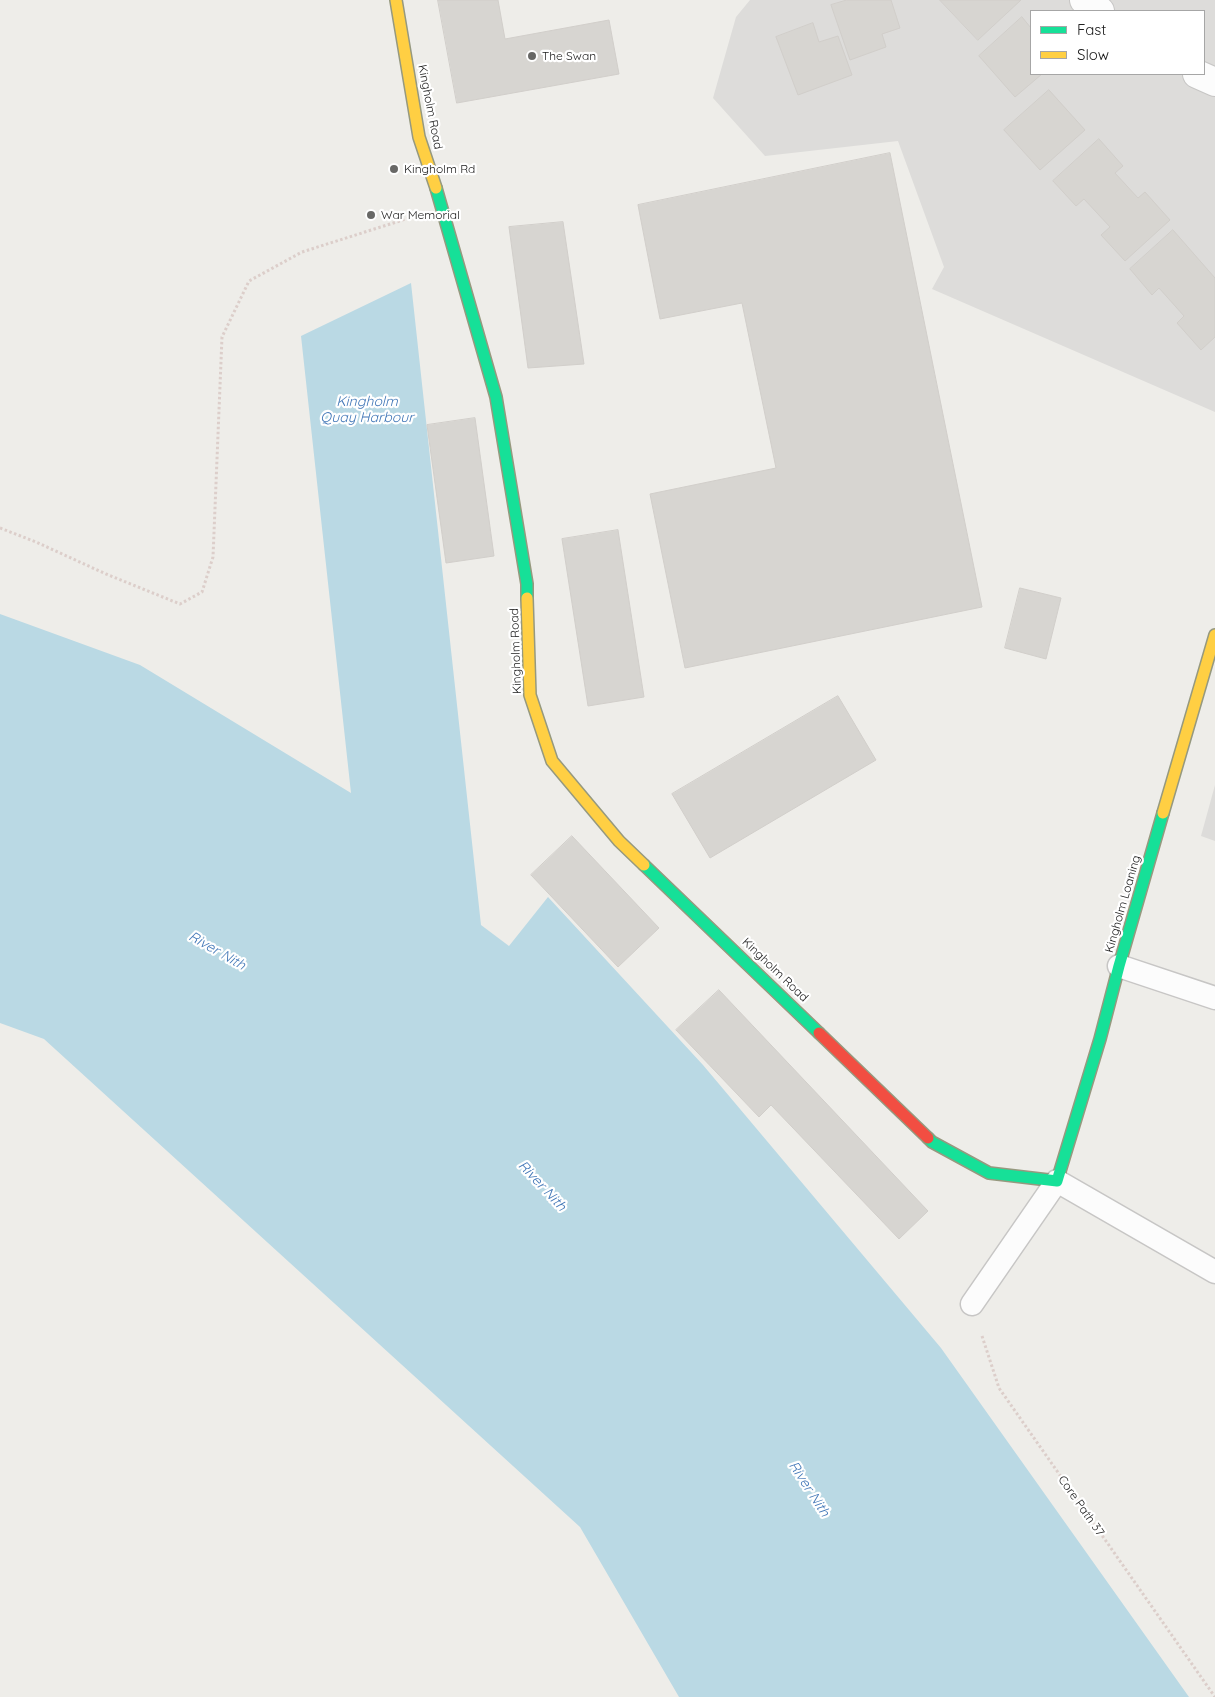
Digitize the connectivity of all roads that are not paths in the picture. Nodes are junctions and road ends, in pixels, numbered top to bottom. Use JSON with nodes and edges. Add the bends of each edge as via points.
{"nodes":[{"id":1,"x":396,"y":0,"type":"edge"},
{"id":2,"x":1084,"y":0,"type":"edge"},
{"id":3,"x":1099,"y":10,"type":"edge"},
{"id":4,"x":1199,"y":75,"type":"edge"},
{"id":5,"x":1215,"y":82,"type":"edge"},
{"id":6,"x":1215,"y":635,"type":"edge"},
{"id":7,"x":1119,"y":966,"type":"junction"},
{"id":8,"x":1215,"y":998,"type":"edge"},
{"id":9,"x":1057,"y":1181,"type":"junction"},
{"id":10,"x":1215,"y":1272,"type":"edge"},
{"id":11,"x":972,"y":1304,"type":"road end"}],
"edges":[{"from":1,"to":9,"type":"main road","name":"Kingholm Road","via":[[419,137],[496,397],[527,584],[530,695],[552,761],[619,841],[932,1142],[989,1173]]},
{"from":2,"to":3,"type":"street"},
{"from":4,"to":5,"type":"street"},
{"from":6,"to":7,"type":"main road","name":"Kingholm Loaning"},
{"from":7,"to":8,"type":"lane"},
{"from":7,"to":9,"type":"main road","name":"Kingholm Loaning"},
{"from":9,"to":10,"type":"lane"},
{"from":9,"to":11,"type":"lane"}]}
